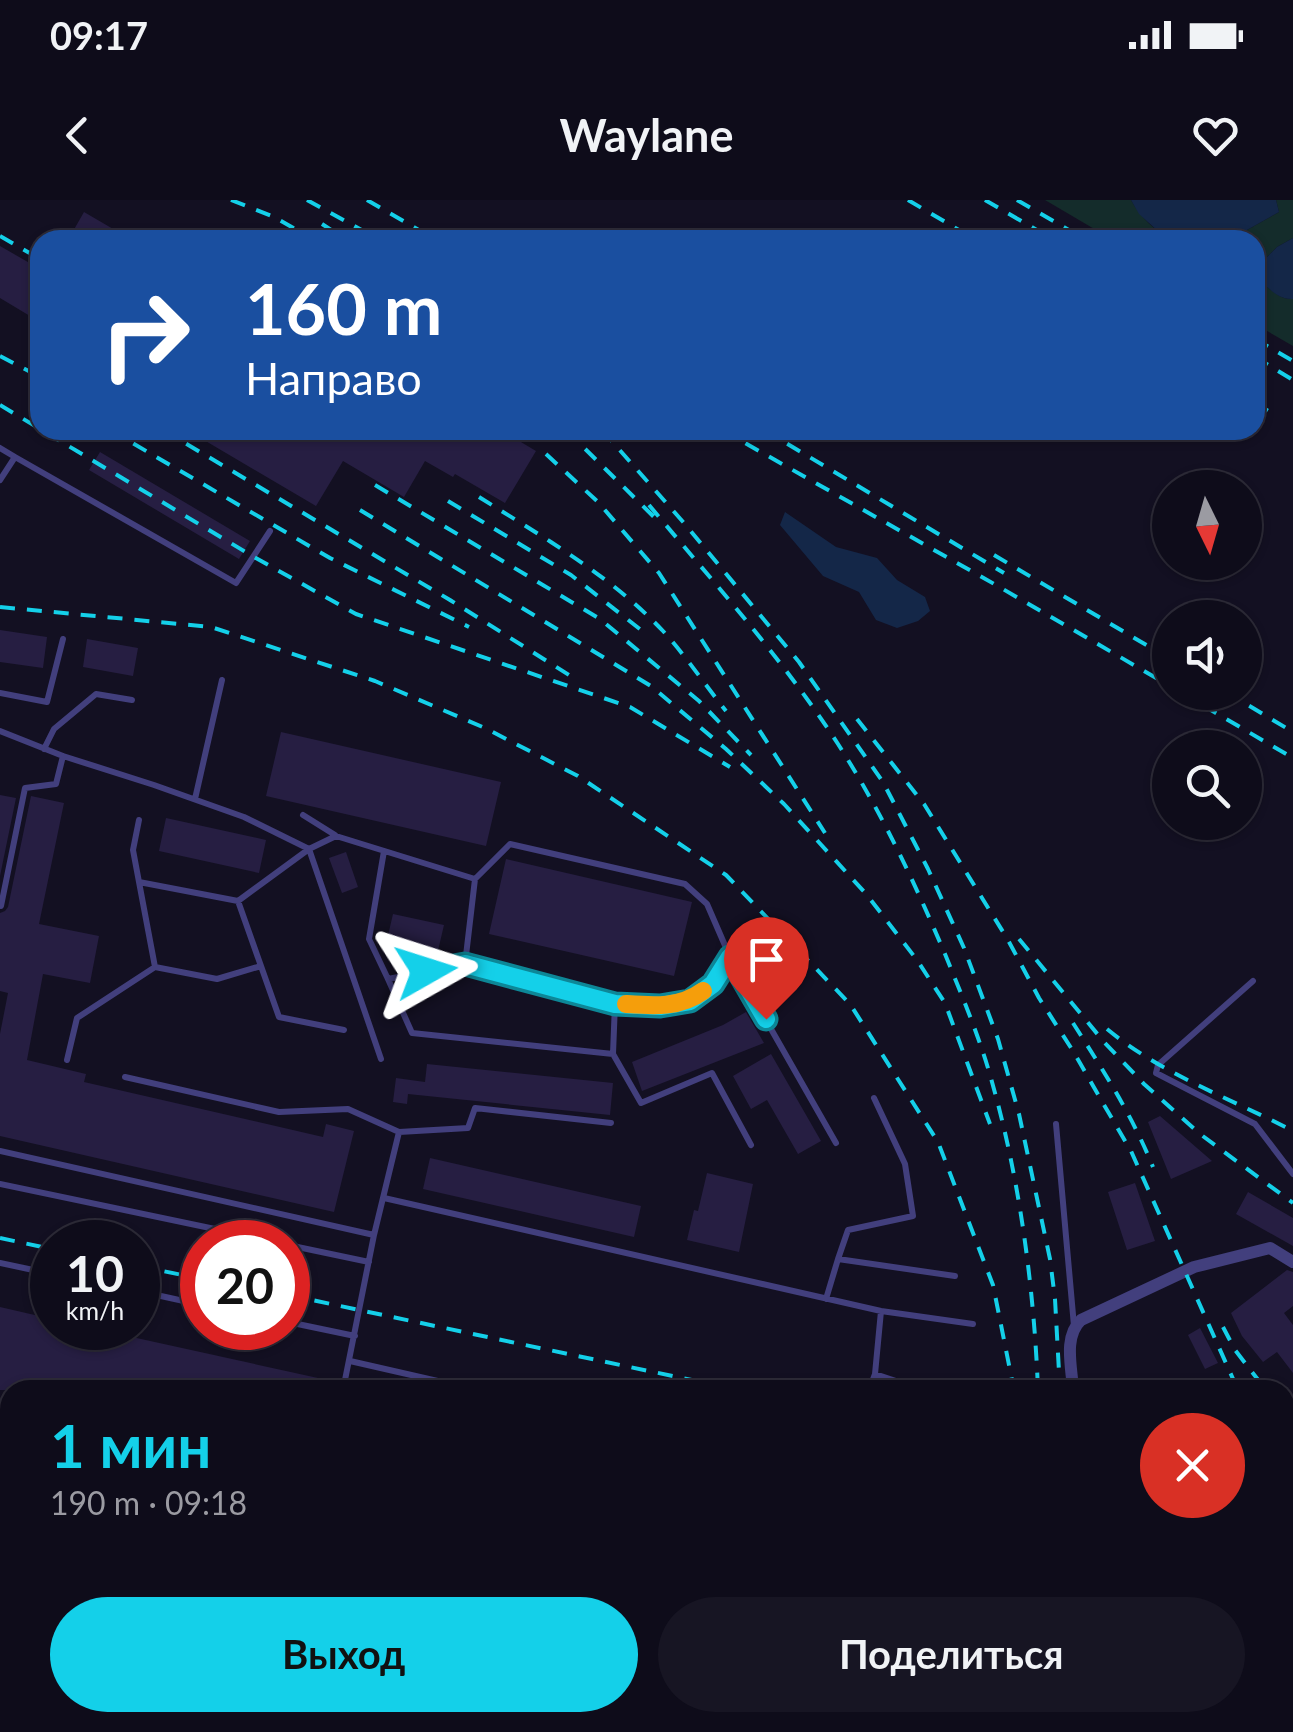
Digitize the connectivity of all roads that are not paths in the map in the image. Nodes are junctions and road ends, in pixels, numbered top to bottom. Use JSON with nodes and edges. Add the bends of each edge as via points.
{"nodes":[{"id":1,"x":0,"y":448,"type":"edge"},
{"id":2,"x":15,"y":457,"type":"junction"},
{"id":3,"x":0,"y":480,"type":"edge"},
{"id":4,"x":270,"y":531,"type":"dead end"},
{"id":5,"x":63,"y":639,"type":"dead end"},
{"id":6,"x":222,"y":680,"type":"dead end"},
{"id":7,"x":0,"y":693,"type":"edge"},
{"id":8,"x":132,"y":700,"type":"dead end"},
{"id":9,"x":0,"y":731,"type":"edge"},
{"id":10,"x":44,"y":749,"type":"junction"},
{"id":11,"x":62,"y":756,"type":"junction"},
{"id":12,"x":195,"y":800,"type":"junction"},
{"id":13,"x":303,"y":815,"type":"dead end"},
{"id":14,"x":139,"y":820,"type":"dead end"},
{"id":15,"x":336,"y":836,"type":"junction"},
{"id":16,"x":309,"y":849,"type":"junction"},
{"id":17,"x":384,"y":851,"type":"junction"},
{"id":18,"x":475,"y":880,"type":"junction"},
{"id":19,"x":140,"y":882,"type":"junction"},
{"id":20,"x":238,"y":901,"type":"junction"},
{"id":21,"x":2,"y":906,"type":"edge"},
{"id":22,"x":730,"y":957,"type":"junction"},
{"id":23,"x":465,"y":964,"type":"junction"},
{"id":24,"x":261,"y":966,"type":"junction"},
{"id":25,"x":154,"y":967,"type":"junction"},
{"id":26,"x":388,"y":979,"type":"junction"},
{"id":27,"x":1253,"y":981,"type":"dead end"},
{"id":28,"x":615,"y":1004,"type":"junction"},
{"id":29,"x":344,"y":1030,"type":"dead end"},
{"id":30,"x":613,"y":1054,"type":"junction"},
{"id":31,"x":380,"y":1058,"type":"dead end"},
{"id":32,"x":67,"y":1060,"type":"dead end"},
{"id":33,"x":125,"y":1076,"type":"dead end"},
{"id":34,"x":874,"y":1098,"type":"dead end"},
{"id":35,"x":611,"y":1123,"type":"dead end"},
{"id":36,"x":1056,"y":1124,"type":"dead end"},
{"id":37,"x":399,"y":1132,"type":"junction"},
{"id":38,"x":836,"y":1143,"type":"dead end"},
{"id":39,"x":751,"y":1145,"type":"dead end"},
{"id":40,"x":0,"y":1151,"type":"edge"},
{"id":41,"x":1293,"y":1174,"type":"edge"},
{"id":42,"x":0,"y":1184,"type":"edge"},
{"id":43,"x":384,"y":1198,"type":"junction"},
{"id":44,"x":180,"y":1222,"type":"edge"},
{"id":45,"x":374,"y":1236,"type":"junction"},
{"id":46,"x":310,"y":1250,"type":"edge"},
{"id":47,"x":838,"y":1259,"type":"junction"},
{"id":48,"x":369,"y":1262,"type":"junction"},
{"id":49,"x":1293,"y":1262,"type":"edge"},
{"id":50,"x":0,"y":1263,"type":"edge"},
{"id":51,"x":30,"y":1269,"type":"edge"},
{"id":52,"x":955,"y":1276,"type":"dead end"},
{"id":53,"x":826,"y":1298,"type":"junction"},
{"id":54,"x":882,"y":1311,"type":"junction"},
{"id":55,"x":973,"y":1324,"type":"dead end"},
{"id":56,"x":310,"y":1327,"type":"edge"},
{"id":57,"x":1074,"y":1327,"type":"junction"},
{"id":58,"x":355,"y":1336,"type":"junction"},
{"id":59,"x":350,"y":1361,"type":"junction"},
{"id":60,"x":874,"y":1374,"type":"junction"},
{"id":61,"x":346,"y":1380,"type":"edge"},
{"id":62,"x":433,"y":1380,"type":"edge"},
{"id":63,"x":872,"y":1380,"type":"edge"},
{"id":64,"x":893,"y":1380,"type":"edge"},
{"id":65,"x":1072,"y":1380,"type":"edge"}],
"edges":[{"from":1,"to":2,"type":"lane"},
{"from":2,"to":3,"type":"lane"},
{"from":2,"to":4,"type":"lane","via":[[236,583]]},
{"from":5,"to":7,"type":"lane","via":[[47,702]]},
{"from":6,"to":12,"type":"lane"},
{"from":8,"to":10,"type":"lane","via":[[96,694],[54,728]]},
{"from":9,"to":10,"type":"lane"},
{"from":10,"to":11,"type":"lane"},
{"from":11,"to":12,"type":"lane"},
{"from":11,"to":21,"type":"lane","via":[[56,784],[25,788]]},
{"from":12,"to":16,"type":"lane"},
{"from":13,"to":15,"type":"lane"},
{"from":14,"to":19,"type":"lane","via":[[133,850]]},
{"from":15,"to":16,"type":"lane"},
{"from":15,"to":17,"type":"lane"},
{"from":16,"to":20,"type":"lane"},
{"from":16,"to":31,"type":"lane"},
{"from":17,"to":18,"type":"lane"},
{"from":17,"to":26,"type":"lane","via":[[370,939]]},
{"from":18,"to":22,"type":"lane","via":[[510,844],[684,884],[706,904]]},
{"from":18,"to":23,"type":"lane"},
{"from":19,"to":20,"type":"lane"},
{"from":19,"to":25,"type":"lane"},
{"from":20,"to":24,"type":"lane"},
{"from":22,"to":28,"type":"lane","via":[[713,984],[690,1001]]},
{"from":22,"to":38,"type":"lane"},
{"from":23,"to":26,"type":"lane"},
{"from":23,"to":28,"type":"lane"},
{"from":24,"to":25,"type":"lane","via":[[217,979]]},
{"from":24,"to":29,"type":"lane","via":[[279,1017]]},
{"from":25,"to":32,"type":"lane","via":[[77,1018]]},
{"from":26,"to":30,"type":"lane","via":[[412,1032]]},
{"from":27,"to":41,"type":"lane","via":[[1156,1072],[1256,1124]]},
{"from":28,"to":30,"type":"lane"},
{"from":30,"to":39,"type":"lane","via":[[641,1102],[712,1073]]},
{"from":33,"to":37,"type":"lane","via":[[280,1112],[348,1108]]},
{"from":34,"to":47,"type":"lane","via":[[904,1164],[914,1216],[848,1230]]},
{"from":35,"to":37,"type":"lane","via":[[475,1108],[468,1128]]},
{"from":36,"to":57,"type":"lane"},
{"from":37,"to":43,"type":"lane"},
{"from":40,"to":45,"type":"lane"},
{"from":42,"to":44,"type":"lane"},
{"from":43,"to":45,"type":"lane"},
{"from":43,"to":53,"type":"lane"},
{"from":45,"to":48,"type":"lane"},
{"from":46,"to":48,"type":"lane"},
{"from":47,"to":52,"type":"lane"},
{"from":47,"to":53,"type":"lane"},
{"from":48,"to":58,"type":"lane"},
{"from":49,"to":57,"type":"street","via":[[1270,1248],[1204,1264]]},
{"from":50,"to":51,"type":"lane"},
{"from":53,"to":54,"type":"lane"},
{"from":54,"to":55,"type":"lane"},
{"from":54,"to":60,"type":"lane"},
{"from":56,"to":58,"type":"lane"},
{"from":57,"to":65,"type":"street"},
{"from":58,"to":59,"type":"lane"},
{"from":59,"to":61,"type":"lane"},
{"from":59,"to":62,"type":"lane"},
{"from":60,"to":63,"type":"lane"},
{"from":60,"to":64,"type":"lane"}]}
